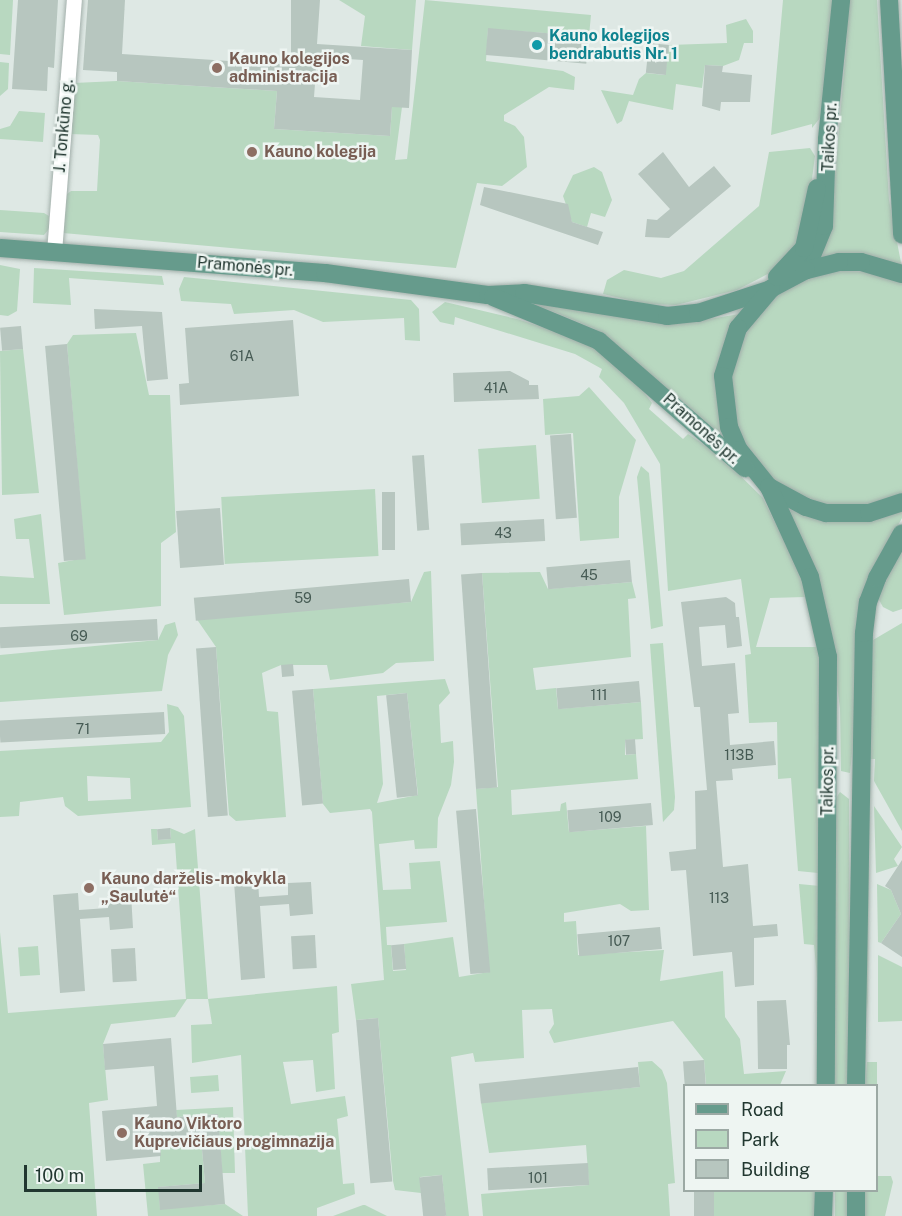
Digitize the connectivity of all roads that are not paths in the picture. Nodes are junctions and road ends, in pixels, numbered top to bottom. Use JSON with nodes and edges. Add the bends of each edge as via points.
{"nodes":[{"id":1,"x":74,"y":0,"type":"edge"},
{"id":2,"x":841,"y":0,"type":"edge"},
{"id":3,"x":890,"y":0,"type":"edge"},
{"id":4,"x":827,"y":139,"type":"junction"},
{"id":5,"x":902,"y":236,"type":"edge"},
{"id":6,"x":0,"y":248,"type":"edge"},
{"id":7,"x":54,"y":252,"type":"junction"},
{"id":8,"x":806,"y":270,"type":"junction"},
{"id":9,"x":902,"y":274,"type":"edge"},
{"id":10,"x":771,"y":289,"type":"junction"},
{"id":11,"x":488,"y":295,"type":"junction"},
{"id":12,"x":738,"y":299,"type":"junction"},
{"id":13,"x":764,"y":482,"type":"junction"},
{"id":14,"x":902,"y":502,"type":"edge"},
{"id":15,"x":902,"y":533,"type":"edge"},
{"id":16,"x":828,"y":781,"type":"junction"},
{"id":17,"x":861,"y":782,"type":"junction"},
{"id":18,"x":826,"y":1084,"type":"edge"},
{"id":19,"x":856,"y":1084,"type":"edge"},
{"id":20,"x":824,"y":1192,"type":"edge"},
{"id":21,"x":856,"y":1192,"type":"edge"},
{"id":22,"x":823,"y":1216,"type":"edge"},
{"id":23,"x":856,"y":1216,"type":"edge"}],
"edges":[{"from":1,"to":7,"type":"street","name":"J. Tonkūno g."},
{"from":2,"to":4,"type":"main road","name":"Taikos pr."},
{"from":3,"to":5,"type":"main road"},
{"from":4,"to":8,"type":"main road","name":"Taikos pr.","via":[[824,226]]},
{"from":4,"to":12,"type":"main road","via":[[804,248],[789,268]]},
{"from":6,"to":7,"type":"main road","name":"Pramonės pr."},
{"from":7,"to":11,"type":"main road","name":"Pramonės pr.","via":[[325,273]]},
{"from":8,"to":9,"type":"main road","via":[[839,262],[861,262]]},
{"from":8,"to":10,"type":"main road"},
{"from":10,"to":12,"type":"main road","name":"Pramonės pr."},
{"from":10,"to":13,"type":"main road","via":[[738,328],[723,376],[729,427],[739,450]]},
{"from":11,"to":12,"type":"main road","name":"Pramonės pr.","via":[[532,294],[667,316],[698,313]]},
{"from":11,"to":13,"type":"main road","name":"Pramonės pr.","via":[[599,341]]},
{"from":13,"to":14,"type":"main road","via":[[796,503],[826,513],[869,513]]},
{"from":13,"to":16,"type":"main road","name":"Taikos pr.","via":[[810,577],[823,626],[828,657]]},
{"from":15,"to":17,"type":"main road","name":"Taikos pr.","via":[[868,602],[862,664]]},
{"from":16,"to":17,"type":"main road"},
{"from":16,"to":18,"type":"main road","name":"Taikos pr."},
{"from":17,"to":19,"type":"main road","name":"Taikos pr."},
{"from":20,"to":22,"type":"main road"},
{"from":21,"to":23,"type":"main road"}]}
